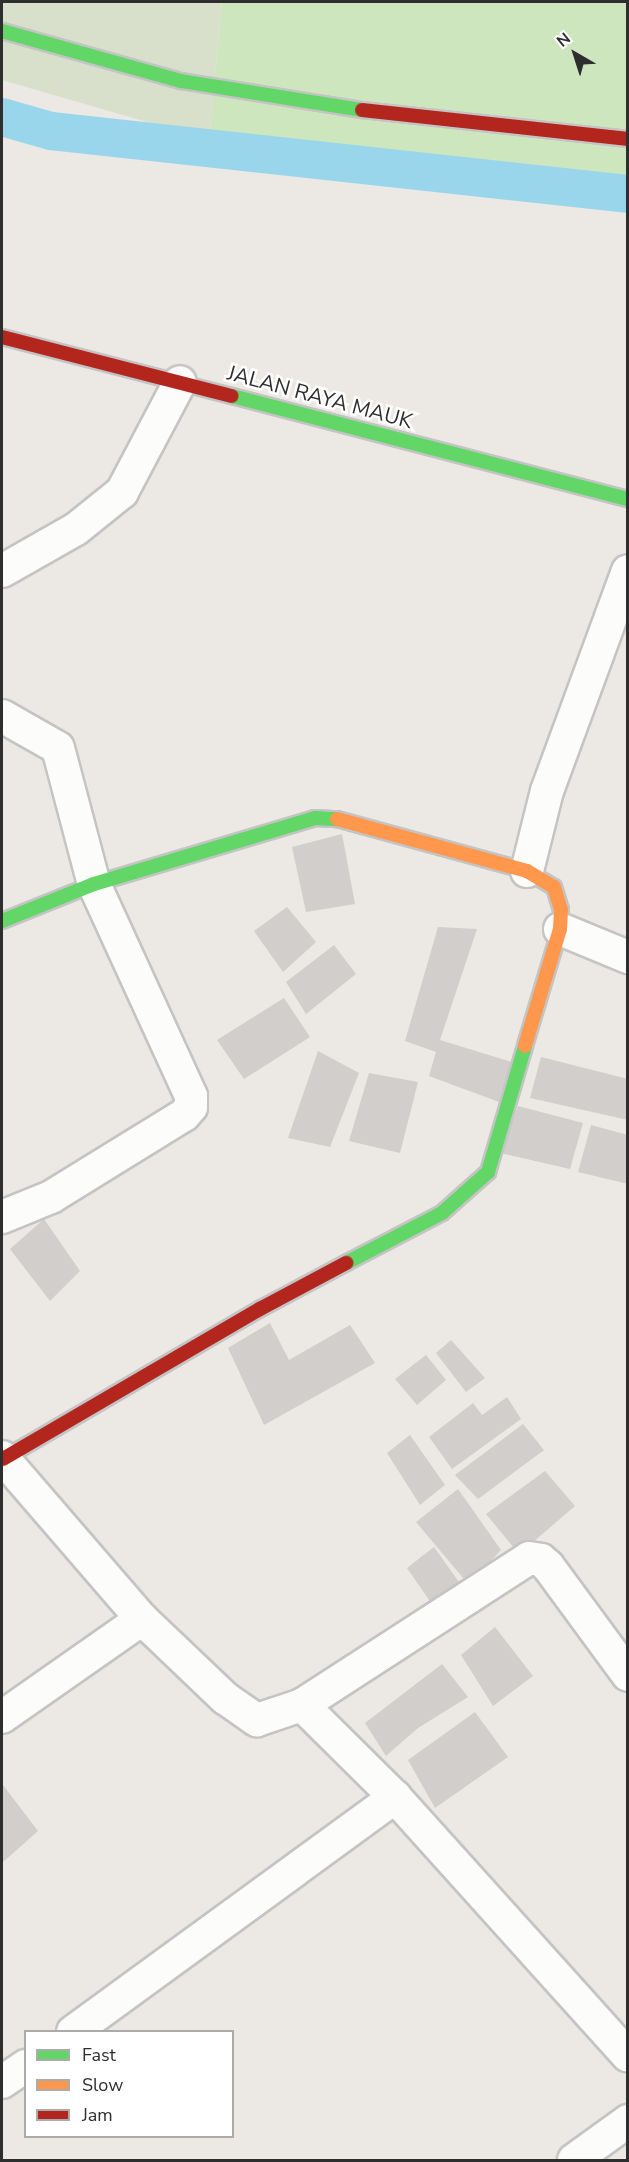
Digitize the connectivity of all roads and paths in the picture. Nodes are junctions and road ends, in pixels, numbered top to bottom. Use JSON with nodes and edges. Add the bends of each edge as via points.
{"nodes":[{"id":1,"x":2,"y":31,"type":"edge"},
{"id":2,"x":627,"y":139,"type":"edge"},
{"id":3,"x":2,"y":337,"type":"edge"},
{"id":4,"x":180,"y":382,"type":"junction"},
{"id":5,"x":627,"y":499,"type":"edge"},
{"id":6,"x":2,"y":571,"type":"edge"},
{"id":7,"x":627,"y":571,"type":"edge"},
{"id":8,"x":2,"y":716,"type":"edge"},
{"id":9,"x":527,"y":871,"type":"junction"},
{"id":10,"x":94,"y":884,"type":"junction"},
{"id":11,"x":2,"y":921,"type":"edge"},
{"id":12,"x":560,"y":929,"type":"junction"},
{"id":13,"x":627,"y":957,"type":"edge"},
{"id":14,"x":2,"y":1218,"type":"edge"},
{"id":15,"x":2,"y":1458,"type":"edge"},
{"id":16,"x":142,"y":1619,"type":"junction"},
{"id":17,"x":627,"y":1675,"type":"edge"},
{"id":18,"x":302,"y":1705,"type":"junction"},
{"id":19,"x":2,"y":1717,"type":"edge"},
{"id":20,"x":395,"y":1797,"type":"junction"},
{"id":21,"x":73,"y":2030,"type":"edge"},
{"id":22,"x":627,"y":2056,"type":"edge"},
{"id":23,"x":24,"y":2067,"type":"edge"},
{"id":24,"x":2,"y":2082,"type":"edge"},
{"id":25,"x":627,"y":2121,"type":"edge"},
{"id":26,"x":574,"y":2160,"type":"edge"}],
"edges":[{"from":1,"to":2,"type":"street","via":[[182,81],[287,100]]},
{"from":3,"to":4,"type":"street","name":"JALAN RAYA MAUK"},
{"from":4,"to":5,"type":"street","name":"JALAN RAYA MAUK"},
{"from":4,"to":6,"type":"street","via":[[122,492],[76,529]]},
{"from":7,"to":9,"type":"street","via":[[547,791]]},
{"from":8,"to":10,"type":"street","via":[[58,748]]},
{"from":9,"to":10,"type":"street","via":[[331,817],[315,818]]},
{"from":9,"to":12,"type":"street","via":[[554,887],[561,910]]},
{"from":10,"to":11,"type":"street"},
{"from":10,"to":14,"type":"street","via":[[191,1096],[191,1107],[51,1197]]},
{"from":12,"to":13,"type":"street"},
{"from":12,"to":15,"type":"street","via":[[488,1173],[467,1194],[442,1213],[260,1309]]},
{"from":15,"to":16,"type":"street"},
{"from":16,"to":18,"type":"street","via":[[249,1717],[265,1720]]},
{"from":16,"to":19,"type":"street"},
{"from":17,"to":18,"type":"street","via":[[548,1566],[535,1557]]},
{"from":18,"to":20,"type":"street"},
{"from":20,"to":21,"type":"street"},
{"from":20,"to":22,"type":"street"},
{"from":23,"to":24,"type":"street"},
{"from":25,"to":26,"type":"street"}]}
